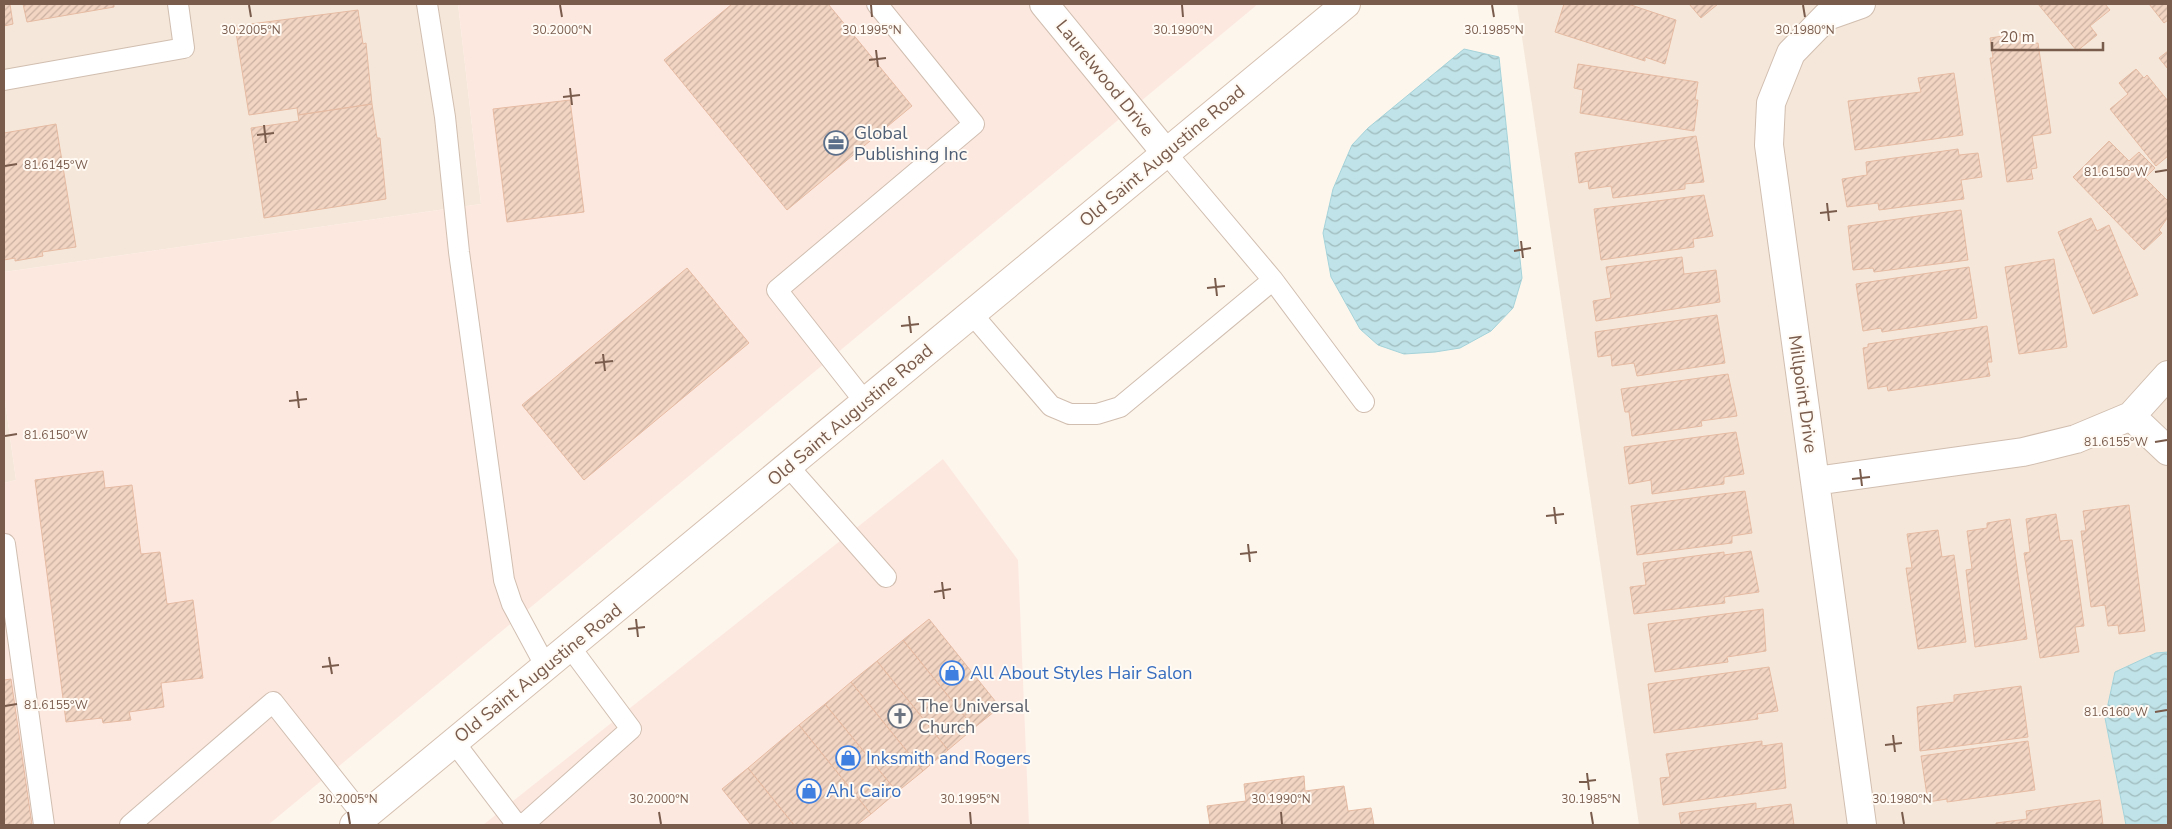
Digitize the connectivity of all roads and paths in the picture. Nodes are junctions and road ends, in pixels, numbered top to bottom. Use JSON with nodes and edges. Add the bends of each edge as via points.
{"nodes":[{"id":1,"x":178,"y":4,"type":"edge"},
{"id":2,"x":427,"y":4,"type":"edge"},
{"id":3,"x":877,"y":4,"type":"edge"},
{"id":4,"x":1044,"y":4,"type":"edge"},
{"id":5,"x":1346,"y":4,"type":"edge"},
{"id":6,"x":1860,"y":4,"type":"edge"},
{"id":7,"x":4,"y":80,"type":"edge"},
{"id":8,"x":1166,"y":153,"type":"junction"},
{"id":9,"x":1273,"y":280,"type":"junction"},
{"id":10,"x":972,"y":314,"type":"junction"},
{"id":11,"x":2168,"y":375,"type":"edge"},
{"id":12,"x":865,"y":402,"type":"junction"},
{"id":13,"x":1364,"y":402,"type":"dead end"},
{"id":14,"x":2131,"y":416,"type":"junction"},
{"id":15,"x":2168,"y":451,"type":"edge"},
{"id":16,"x":788,"y":466,"type":"junction"},
{"id":17,"x":1816,"y":481,"type":"junction"},
{"id":18,"x":4,"y":545,"type":"edge"},
{"id":19,"x":886,"y":577,"type":"dead end"},
{"id":20,"x":570,"y":647,"type":"junction"},
{"id":21,"x":546,"y":667,"type":"junction"},
{"id":22,"x":454,"y":742,"type":"junction"},
{"id":23,"x":359,"y":821,"type":"edge"},
{"id":24,"x":44,"y":825,"type":"edge"},
{"id":25,"x":130,"y":825,"type":"edge"},
{"id":26,"x":517,"y":825,"type":"edge"},
{"id":27,"x":523,"y":825,"type":"edge"},
{"id":28,"x":1862,"y":825,"type":"edge"}],
"edges":[{"from":1,"to":7,"type":"lane","via":[[184,48]]},
{"from":2,"to":21,"type":"lane","via":[[445,117],[459,252],[504,580],[512,604]]},
{"from":3,"to":12,"type":"lane","via":[[974,124],[777,290]]},
{"from":4,"to":8,"type":"street","name":"Laurelwood Drive"},
{"from":5,"to":8,"type":"street","name":"Old Saint Augustine Road"},
{"from":6,"to":17,"type":"street","name":"Millpoint Drive","via":[[1827,16],[1791,54],[1771,103],[1769,145]]},
{"from":8,"to":9,"type":"lane"},
{"from":8,"to":10,"type":"street","name":"Old Saint Augustine Road"},
{"from":9,"to":10,"type":"lane","via":[[1120,407],[1097,414],[1070,414],[1051,406]]},
{"from":9,"to":13,"type":"lane"},
{"from":10,"to":12,"type":"street","name":"Old Saint Augustine Road"},
{"from":11,"to":14,"type":"street"},
{"from":12,"to":16,"type":"street","name":"Old Saint Augustine Road"},
{"from":14,"to":15,"type":"street"},
{"from":14,"to":17,"type":"street","via":[[2076,439],[2023,452]]},
{"from":16,"to":19,"type":"lane"},
{"from":16,"to":20,"type":"street","name":"Old Saint Augustine Road"},
{"from":17,"to":28,"type":"street","name":"Millpoint Drive"},
{"from":18,"to":24,"type":"lane"},
{"from":20,"to":21,"type":"street","name":"Old Saint Augustine Road"},
{"from":20,"to":27,"type":"lane","via":[[631,729]]},
{"from":21,"to":22,"type":"street","name":"Old Saint Augustine Road"},
{"from":22,"to":23,"type":"street","name":"Old Saint Augustine Road"},
{"from":22,"to":26,"type":"lane"},
{"from":23,"to":25,"type":"lane","via":[[273,702]]}]}
